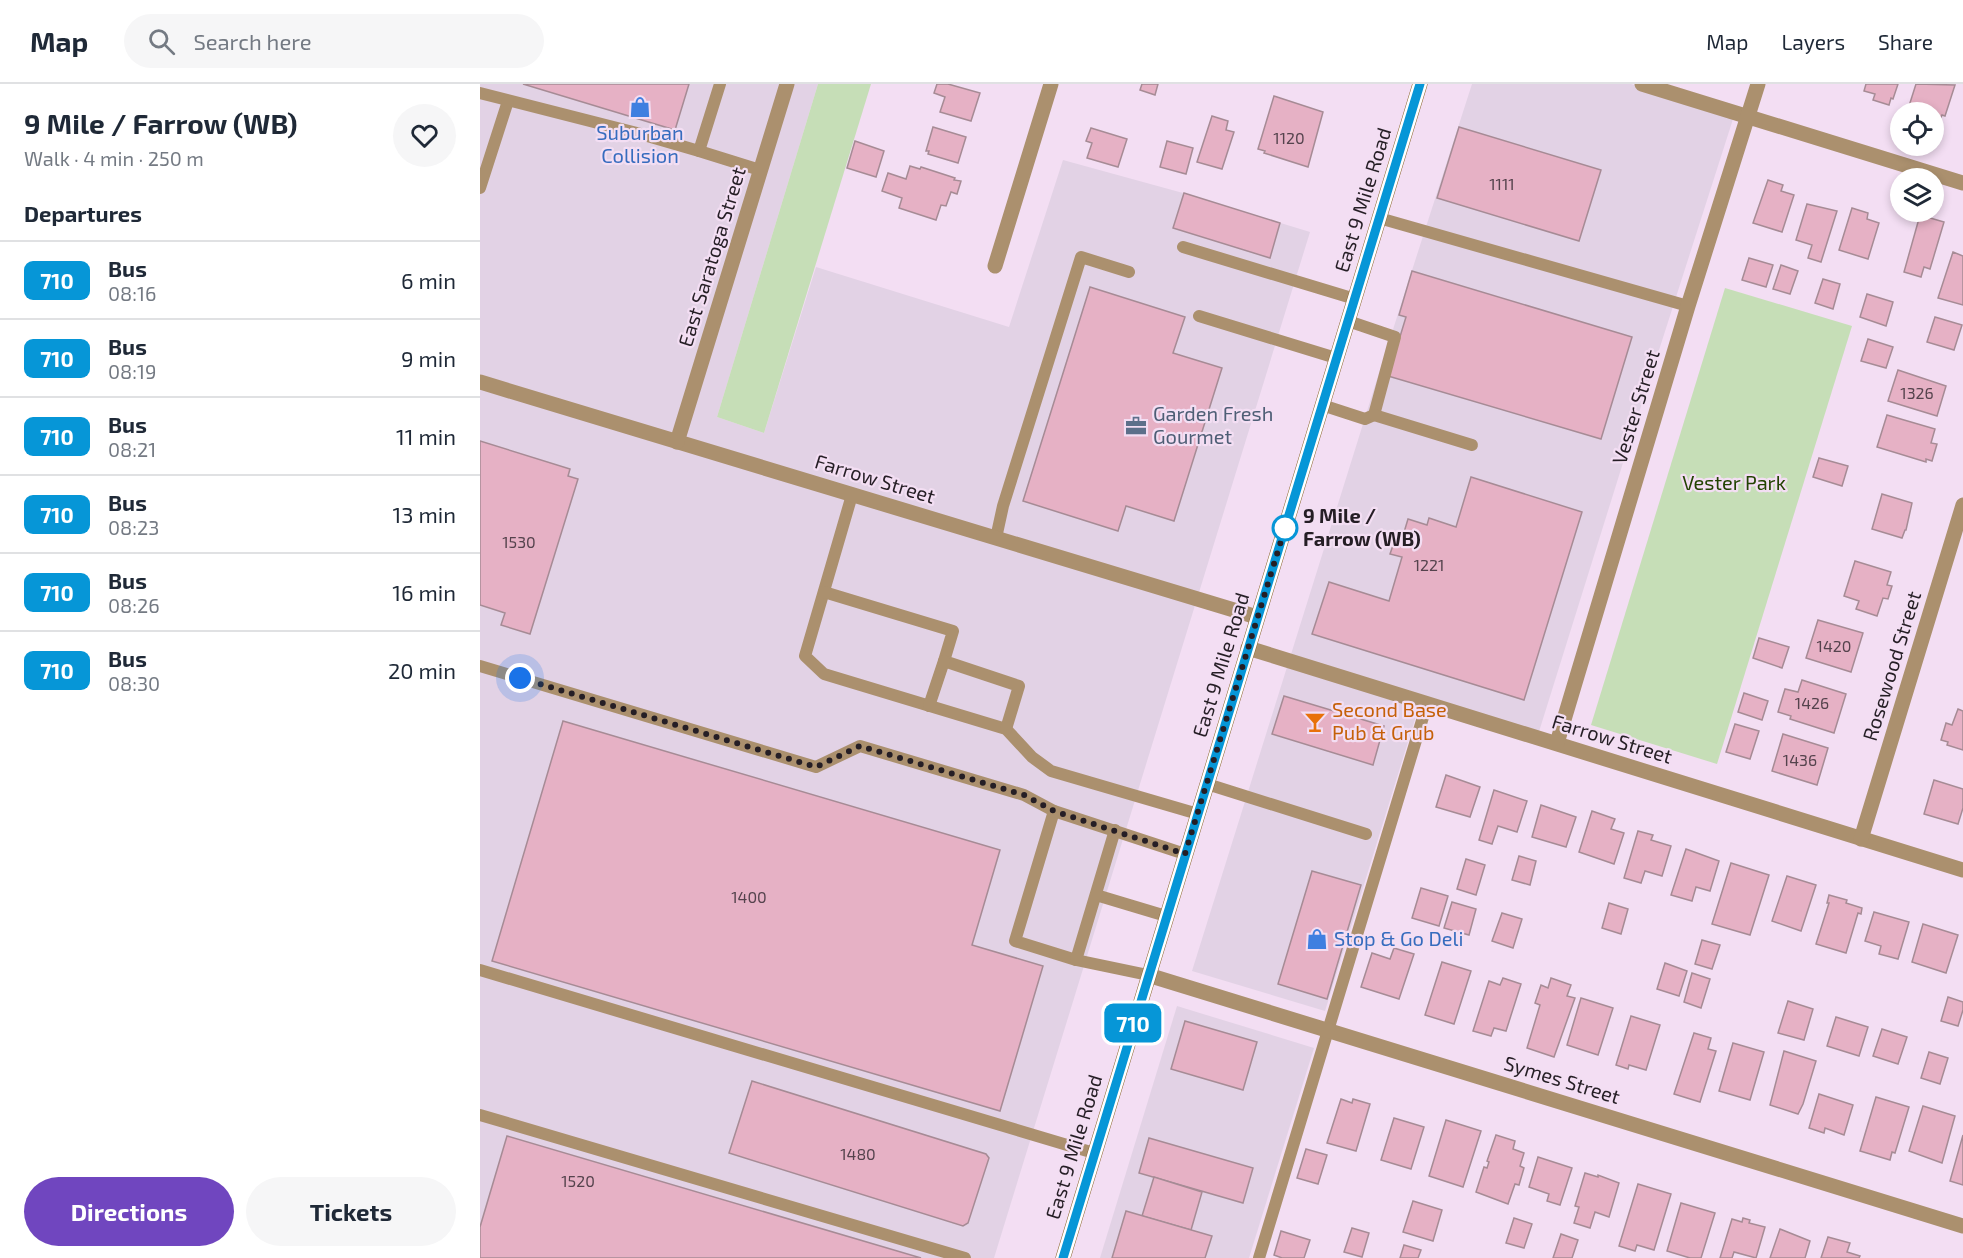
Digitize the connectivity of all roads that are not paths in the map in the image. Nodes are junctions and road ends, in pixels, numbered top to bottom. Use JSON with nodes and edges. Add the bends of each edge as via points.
{"nodes":[{"id":1,"x":720,"y":84,"type":"edge"},
{"id":2,"x":787,"y":84,"type":"edge"},
{"id":3,"x":1051,"y":84,"type":"edge"},
{"id":4,"x":1420,"y":84,"type":"edge"},
{"id":5,"x":1642,"y":84,"type":"edge"},
{"id":6,"x":1758,"y":84,"type":"edge"},
{"id":7,"x":480,"y":93,"type":"edge"},
{"id":8,"x":508,"y":101,"type":"junction"},
{"id":9,"x":1748,"y":117,"type":"junction"},
{"id":10,"x":699,"y":151,"type":"junction"},
{"id":11,"x":760,"y":170,"type":"junction"},
{"id":12,"x":1963,"y":183,"type":"edge"},
{"id":13,"x":480,"y":188,"type":"edge"},
{"id":14,"x":1379,"y":218,"type":"junction"},
{"id":15,"x":1183,"y":247,"type":"dead end"},
{"id":16,"x":995,"y":266,"type":"dead end"},
{"id":17,"x":1129,"y":272,"type":"dead end"},
{"id":18,"x":1355,"y":299,"type":"junction"},
{"id":19,"x":1688,"y":306,"type":"junction"},
{"id":20,"x":1199,"y":316,"type":"dead end"},
{"id":21,"x":1348,"y":321,"type":"junction"},
{"id":22,"x":1336,"y":358,"type":"junction"},
{"id":23,"x":480,"y":382,"type":"edge"},
{"id":24,"x":1322,"y":405,"type":"junction"},
{"id":25,"x":1374,"y":415,"type":"junction"},
{"id":26,"x":677,"y":442,"type":"junction"},
{"id":27,"x":1472,"y":445,"type":"dead end"},
{"id":28,"x":852,"y":495,"type":"junction"},
{"id":29,"x":1963,"y":505,"type":"edge"},
{"id":30,"x":996,"y":538,"type":"junction"},
{"id":31,"x":824,"y":592,"type":"junction"},
{"id":32,"x":1257,"y":617,"type":"junction"},
{"id":33,"x":1248,"y":648,"type":"junction"},
{"id":34,"x":944,"y":661,"type":"junction"},
{"id":35,"x":480,"y":666,"type":"edge"},
{"id":36,"x":1427,"y":704,"type":"junction"},
{"id":37,"x":928,"y":706,"type":"junction"},
{"id":38,"x":1006,"y":729,"type":"junction"},
{"id":39,"x":1557,"y":744,"type":"junction"},
{"id":40,"x":1207,"y":784,"type":"junction"},
{"id":41,"x":1054,"y":811,"type":"junction"},
{"id":42,"x":1198,"y":814,"type":"junction"},
{"id":43,"x":1115,"y":830,"type":"junction"},
{"id":44,"x":1366,"y":834,"type":"dead end"},
{"id":45,"x":1861,"y":839,"type":"junction"},
{"id":46,"x":1185,"y":854,"type":"junction"},
{"id":47,"x":1963,"y":870,"type":"edge"},
{"id":48,"x":1096,"y":895,"type":"junction"},
{"id":49,"x":1166,"y":916,"type":"junction"},
{"id":50,"x":1076,"y":960,"type":"junction"},
{"id":51,"x":480,"y":970,"type":"edge"},
{"id":52,"x":1148,"y":975,"type":"junction"},
{"id":53,"x":1328,"y":1030,"type":"junction"},
{"id":54,"x":480,"y":1115,"type":"edge"},
{"id":55,"x":1094,"y":1153,"type":"junction"},
{"id":56,"x":1963,"y":1226,"type":"edge"},
{"id":57,"x":965,"y":1258,"type":"edge"},
{"id":58,"x":1063,"y":1258,"type":"edge"},
{"id":59,"x":1258,"y":1258,"type":"edge"}],
"edges":[{"from":1,"to":10,"type":"lane"},
{"from":2,"to":11,"type":"street","name":"East Saratoga Street"},
{"from":3,"to":16,"type":"street"},
{"from":4,"to":14,"type":"main road","name":"East 9 Mile Road"},
{"from":5,"to":9,"type":"street"},
{"from":6,"to":9,"type":"street","name":"Vester Street"},
{"from":7,"to":8,"type":"lane"},
{"from":8,"to":10,"type":"lane"},
{"from":8,"to":13,"type":"lane"},
{"from":9,"to":12,"type":"street"},
{"from":9,"to":19,"type":"street","name":"Vester Street"},
{"from":10,"to":11,"type":"lane"},
{"from":11,"to":26,"type":"street","name":"East Saratoga Street"},
{"from":14,"to":18,"type":"main road","name":"East 9 Mile Road"},
{"from":14,"to":19,"type":"lane"},
{"from":15,"to":18,"type":"lane"},
{"from":17,"to":30,"type":"lane","via":[[1081,257]]},
{"from":18,"to":21,"type":"main road","name":"East 9 Mile Road"},
{"from":19,"to":39,"type":"street","name":"Vester Street"},
{"from":20,"to":22,"type":"lane"},
{"from":21,"to":22,"type":"main road","name":"East 9 Mile Road"},
{"from":21,"to":25,"type":"lane","via":[[1395,337]]},
{"from":22,"to":24,"type":"main road","name":"East 9 Mile Road"},
{"from":23,"to":26,"type":"street","name":"Farrow Street"},
{"from":24,"to":25,"type":"lane","via":[[1365,419]]},
{"from":24,"to":32,"type":"main road","name":"East 9 Mile Road"},
{"from":25,"to":27,"type":"lane"},
{"from":26,"to":28,"type":"street","name":"Farrow Street"},
{"from":28,"to":30,"type":"street","name":"Farrow Street"},
{"from":28,"to":31,"type":"lane"},
{"from":29,"to":45,"type":"street","name":"Rosewood Street"},
{"from":30,"to":32,"type":"street","name":"Farrow Street"},
{"from":31,"to":34,"type":"lane","via":[[952,631]]},
{"from":31,"to":37,"type":"lane","via":[[806,656],[824,674]]},
{"from":32,"to":33,"type":"main road","name":"East 9 Mile Road"},
{"from":33,"to":36,"type":"street","name":"Farrow Street"},
{"from":33,"to":40,"type":"main road","name":"East 9 Mile Road"},
{"from":34,"to":37,"type":"lane"},
{"from":34,"to":38,"type":"lane","via":[[1019,686]]},
{"from":35,"to":41,"type":"lane","via":[[816,767],[860,746],[1024,795]]},
{"from":36,"to":39,"type":"street","name":"Farrow Street"},
{"from":36,"to":53,"type":"lane"},
{"from":37,"to":38,"type":"lane"},
{"from":38,"to":42,"type":"lane","via":[[1032,758],[1051,771]]},
{"from":39,"to":45,"type":"street","name":"Farrow Street"},
{"from":40,"to":42,"type":"main road","name":"East 9 Mile Road"},
{"from":40,"to":44,"type":"lane"},
{"from":41,"to":43,"type":"lane"},
{"from":41,"to":50,"type":"lane","via":[[1015,941]]},
{"from":42,"to":46,"type":"main road","name":"East 9 Mile Road"},
{"from":43,"to":46,"type":"lane"},
{"from":43,"to":48,"type":"lane"},
{"from":45,"to":47,"type":"street","name":"Farrow Street"},
{"from":46,"to":49,"type":"main road","name":"East 9 Mile Road"},
{"from":48,"to":49,"type":"lane"},
{"from":48,"to":50,"type":"lane"},
{"from":49,"to":52,"type":"main road","name":"East 9 Mile Road"},
{"from":50,"to":52,"type":"lane"},
{"from":51,"to":55,"type":"lane"},
{"from":52,"to":53,"type":"street","name":"Symes Street"},
{"from":52,"to":55,"type":"main road","name":"East 9 Mile Road"},
{"from":53,"to":56,"type":"street","name":"Symes Street"},
{"from":53,"to":59,"type":"lane"},
{"from":54,"to":57,"type":"lane"},
{"from":55,"to":58,"type":"main road","name":"East 9 Mile Road"}]}
